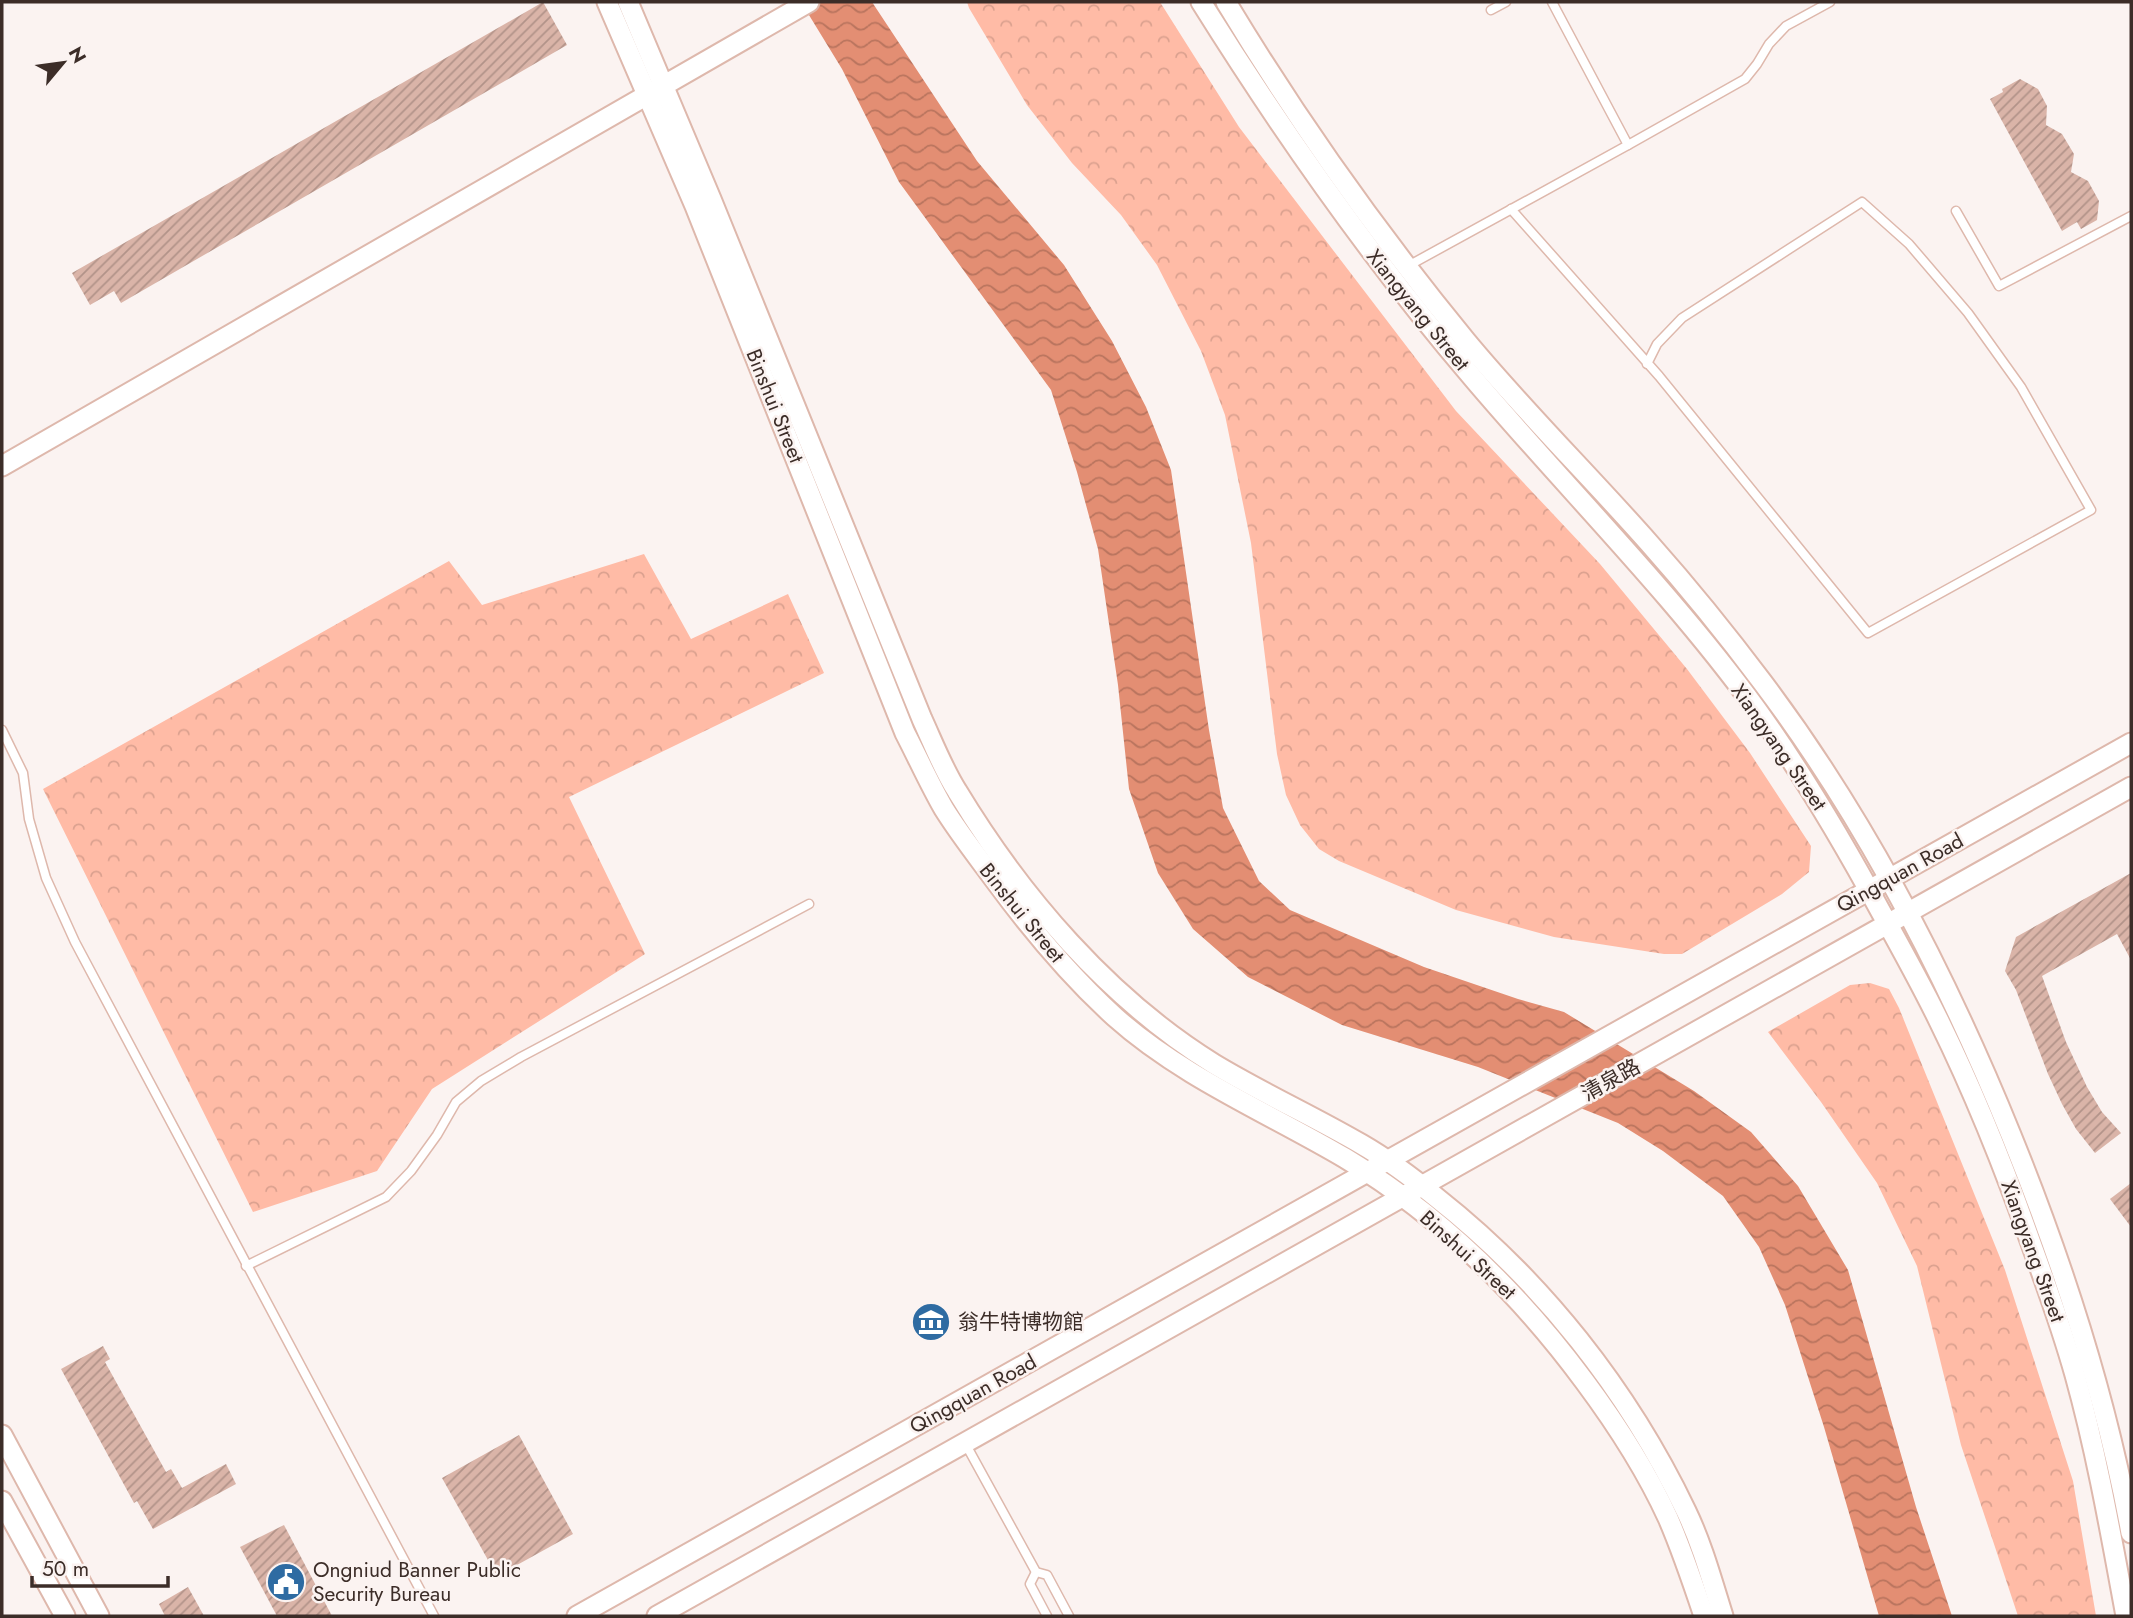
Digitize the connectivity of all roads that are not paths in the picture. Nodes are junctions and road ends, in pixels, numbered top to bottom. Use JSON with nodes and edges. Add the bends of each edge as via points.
{"nodes":[{"id":1,"x":607,"y":2,"type":"edge"},
{"id":2,"x":628,"y":2,"type":"edge"},
{"id":3,"x":809,"y":2,"type":"edge"},
{"id":4,"x":1200,"y":2,"type":"edge"},
{"id":5,"x":1226,"y":2,"type":"edge"},
{"id":6,"x":1506,"y":2,"type":"edge"},
{"id":7,"x":1552,"y":2,"type":"edge"},
{"id":8,"x":1830,"y":2,"type":"edge"},
{"id":9,"x":1491,"y":10,"type":"dead end"},
{"id":10,"x":655,"y":90,"type":"junction"},
{"id":11,"x":1628,"y":145,"type":"junction"},
{"id":12,"x":1511,"y":209,"type":"junction"},
{"id":13,"x":1956,"y":211,"type":"dead end"},
{"id":14,"x":2131,"y":216,"type":"edge"},
{"id":15,"x":1407,"y":266,"type":"junction"},
{"id":16,"x":1647,"y":364,"type":"junction"},
{"id":17,"x":2,"y":466,"type":"edge"},
{"id":18,"x":2,"y":730,"type":"edge"},
{"id":19,"x":2131,"y":743,"type":"edge"},
{"id":20,"x":2131,"y":787,"type":"edge"},
{"id":21,"x":1889,"y":879,"type":"junction"},
{"id":22,"x":1869,"y":890,"type":"junction"},
{"id":23,"x":809,"y":904,"type":"dead end"},
{"id":24,"x":1908,"y":913,"type":"junction"},
{"id":25,"x":1888,"y":924,"type":"junction"},
{"id":26,"x":1668,"y":1003,"type":"joint"},
{"id":27,"x":1706,"y":1026,"type":"joint"},
{"id":28,"x":1479,"y":1109,"type":"joint"},
{"id":29,"x":1517,"y":1133,"type":"joint"},
{"id":30,"x":1387,"y":1161,"type":"junction"},
{"id":31,"x":1367,"y":1172,"type":"junction"},
{"id":32,"x":1422,"y":1186,"type":"junction"},
{"id":33,"x":1402,"y":1197,"type":"junction"},
{"id":34,"x":246,"y":1266,"type":"junction"},
{"id":35,"x":2,"y":1435,"type":"edge"},
{"id":36,"x":965,"y":1443,"type":"junction"},
{"id":37,"x":2,"y":1501,"type":"edge"},
{"id":38,"x":2131,"y":1533,"type":"edge"},
{"id":39,"x":1036,"y":1572,"type":"junction"},
{"id":40,"x":65,"y":1616,"type":"edge"},
{"id":41,"x":99,"y":1616,"type":"edge"},
{"id":42,"x":434,"y":1616,"type":"edge"},
{"id":43,"x":577,"y":1616,"type":"edge"},
{"id":44,"x":657,"y":1616,"type":"edge"},
{"id":45,"x":1047,"y":1616,"type":"edge"},
{"id":46,"x":1069,"y":1616,"type":"edge"},
{"id":47,"x":1704,"y":1616,"type":"edge"},
{"id":48,"x":1723,"y":1616,"type":"edge"},
{"id":49,"x":2126,"y":1616,"type":"edge"}],
"edges":[{"from":1,"to":10,"type":"street","name":"Binshui Street"},
{"from":2,"to":10,"type":"street","name":"Binshui Street"},
{"from":3,"to":10,"type":"street"},
{"from":4,"to":22,"type":"street","name":"Xiangyang Street","via":[[1294,145],[1418,312],[1555,473],[1643,567],[1756,709]]},
{"from":5,"to":15,"type":"street","name":"Xiangyang Street","via":[[1298,117]]},
{"from":6,"to":9,"type":"lane"},
{"from":7,"to":11,"type":"lane"},
{"from":8,"to":11,"type":"lane","via":[[1786,26],[1745,79]]},
{"from":10,"to":17,"type":"street"},
{"from":10,"to":30,"type":"street","name":"Binshui Street","via":[[717,211],[922,719],[955,789],[997,852],[1086,959],[1170,1035]]},
{"from":10,"to":31,"type":"street","name":"Binshui Street","via":[[695,206],[905,733],[944,809],[1017,910],[1116,1018],[1243,1103]]},
{"from":11,"to":12,"type":"lane"},
{"from":12,"to":15,"type":"lane"},
{"from":12,"to":16,"type":"lane"},
{"from":13,"to":14,"type":"lane","via":[[1999,286]]},
{"from":15,"to":21,"type":"street","name":"Xiangyang Street","via":[[1468,344],[1651,545],[1765,686],[1828,777]]},
{"from":16,"to":16,"type":"lane","via":[[1657,344],[1682,318],[1862,202],[1909,244],[1968,313],[2021,387],[2091,510],[1868,633]]},
{"from":18,"to":34,"type":"lane","via":[[23,773],[29,819],[46,878],[75,942]]},
{"from":19,"to":21,"type":"street","name":"Qingquan Road"},
{"from":20,"to":24,"type":"street","name":"Qingquan Road"},
{"from":21,"to":22,"type":"street","name":"Qingquan Road"},
{"from":21,"to":24,"type":"street","name":"Xiangyang Street"},
{"from":22,"to":25,"type":"street","name":"Xiangyang Street"},
{"from":22,"to":26,"type":"street","name":"Qingquan Road"},
{"from":23,"to":34,"type":"lane","via":[[481,1081],[456,1102],[411,1171],[386,1197]]},
{"from":24,"to":25,"type":"street","name":"Qingquan Road"},
{"from":24,"to":38,"type":"street","name":"Xiangyang Street","via":[[1986,1073],[2035,1194],[2096,1380]]},
{"from":25,"to":27,"type":"street","name":"Qingquan Road"},
{"from":25,"to":49,"type":"street","name":"Xiangyang Street","via":[[1940,1023],[1987,1128],[2051,1301],[2097,1464]]},
{"from":26,"to":28,"type":"street","name":"清泉路"},
{"from":27,"to":29,"type":"street","name":"清泉路"},
{"from":28,"to":30,"type":"street","name":"Qingquan Road"},
{"from":29,"to":32,"type":"street","name":"Qingquan Road"},
{"from":30,"to":31,"type":"street","name":"Qingquan Road"},
{"from":30,"to":32,"type":"street","name":"Binshui Street"},
{"from":31,"to":33,"type":"street","name":"Binshui Street"},
{"from":31,"to":43,"type":"street","name":"Qingquan Road"},
{"from":32,"to":33,"type":"street","name":"Qingquan Road"},
{"from":32,"to":48,"type":"street","name":"Binshui Street","via":[[1519,1273],[1609,1380],[1686,1512]]},
{"from":33,"to":36,"type":"street","name":"Qingquan Road"},
{"from":33,"to":47,"type":"street","name":"Binshui Street","via":[[1442,1226],[1503,1283],[1553,1339],[1608,1413],[1667,1517]]},
{"from":34,"to":42,"type":"lane"},
{"from":35,"to":41,"type":"street"},
{"from":36,"to":39,"type":"lane"},
{"from":36,"to":44,"type":"street","name":"Qingquan Road"},
{"from":37,"to":40,"type":"street"},
{"from":39,"to":45,"type":"lane","via":[[1030,1584]]},
{"from":39,"to":46,"type":"lane","via":[[1047,1575]]}]}
